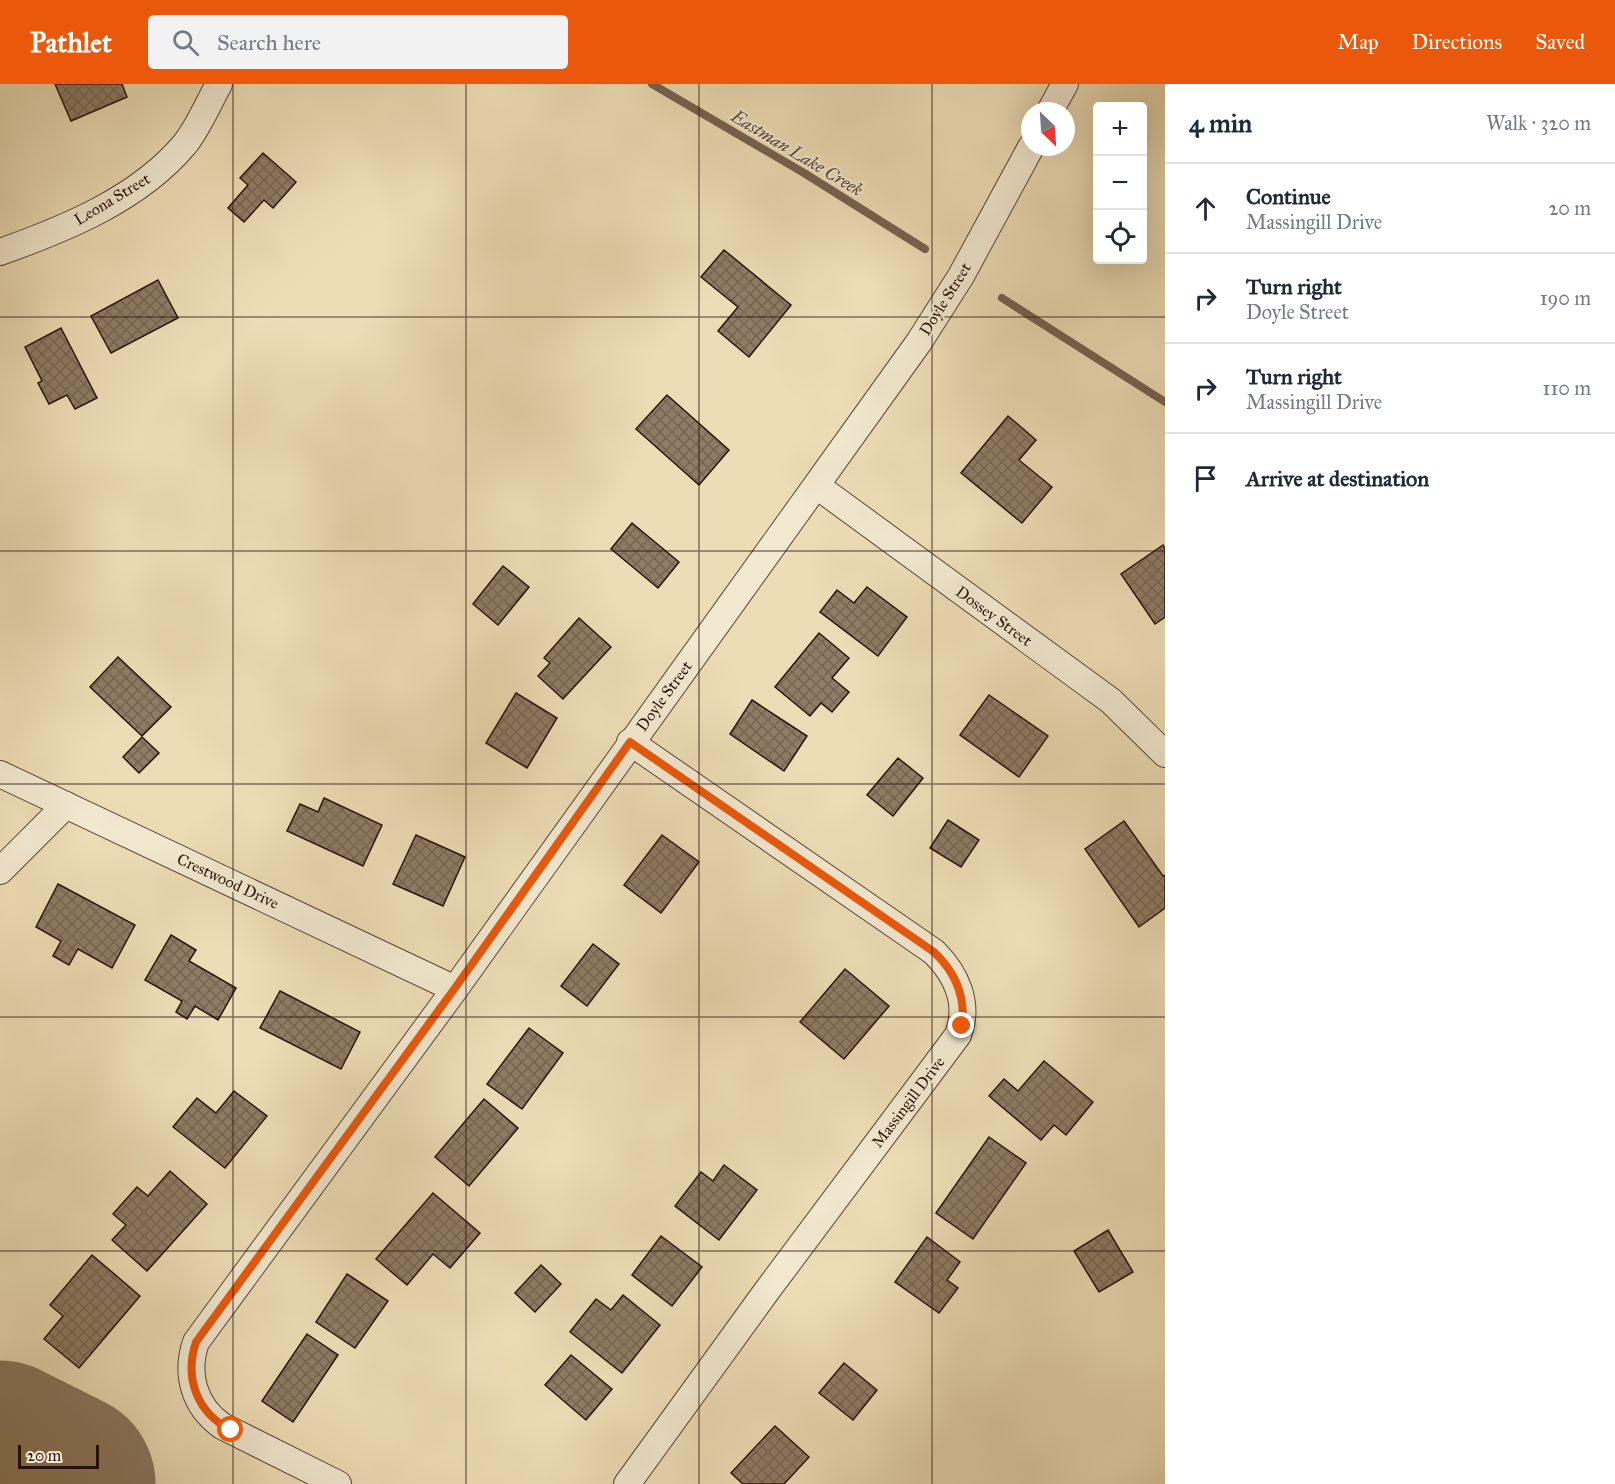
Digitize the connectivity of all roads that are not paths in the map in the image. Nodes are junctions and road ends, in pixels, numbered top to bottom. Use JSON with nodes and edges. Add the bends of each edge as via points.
{"nodes":[{"id":1,"x":219,"y":84,"type":"edge"},
{"id":2,"x":1065,"y":84,"type":"edge"},
{"id":3,"x":1055,"y":102,"type":"edge"},
{"id":4,"x":1026,"y":156,"type":"edge"},
{"id":5,"x":0,"y":252,"type":"edge"},
{"id":6,"x":817,"y":486,"type":"junction"},
{"id":7,"x":630,"y":742,"type":"junction"},
{"id":8,"x":1165,"y":754,"type":"edge"},
{"id":9,"x":0,"y":774,"type":"edge"},
{"id":10,"x":66,"y":805,"type":"junction"},
{"id":11,"x":0,"y":871,"type":"edge"},
{"id":12,"x":455,"y":988,"type":"junction"},
{"id":13,"x":338,"y":1484,"type":"edge"},
{"id":14,"x":627,"y":1484,"type":"edge"}],
"edges":[{"from":1,"to":5,"type":"street","name":"Leona Street","via":[[186,142],[137,186],[71,224]]},
{"from":2,"to":3,"type":"street"},
{"from":4,"to":6,"type":"street","name":"Doyle Street","via":[[943,305]]},
{"from":6,"to":7,"type":"street","name":"Doyle Street"},
{"from":6,"to":8,"type":"street","name":"Dossey Street","via":[[1110,701]]},
{"from":7,"to":12,"type":"street","name":"Doyle Street"},
{"from":7,"to":14,"type":"street","name":"Massingill Drive","via":[[934,952],[958,984],[963,1004],[958,1035]]},
{"from":9,"to":10,"type":"street","name":"Crestwood Drive"},
{"from":10,"to":11,"type":"street"},
{"from":10,"to":12,"type":"street","name":"Crestwood Drive"},
{"from":12,"to":13,"type":"street","name":"Doyle Street","via":[[200,1334],[191,1357],[193,1384],[204,1410],[222,1426]]}]}
